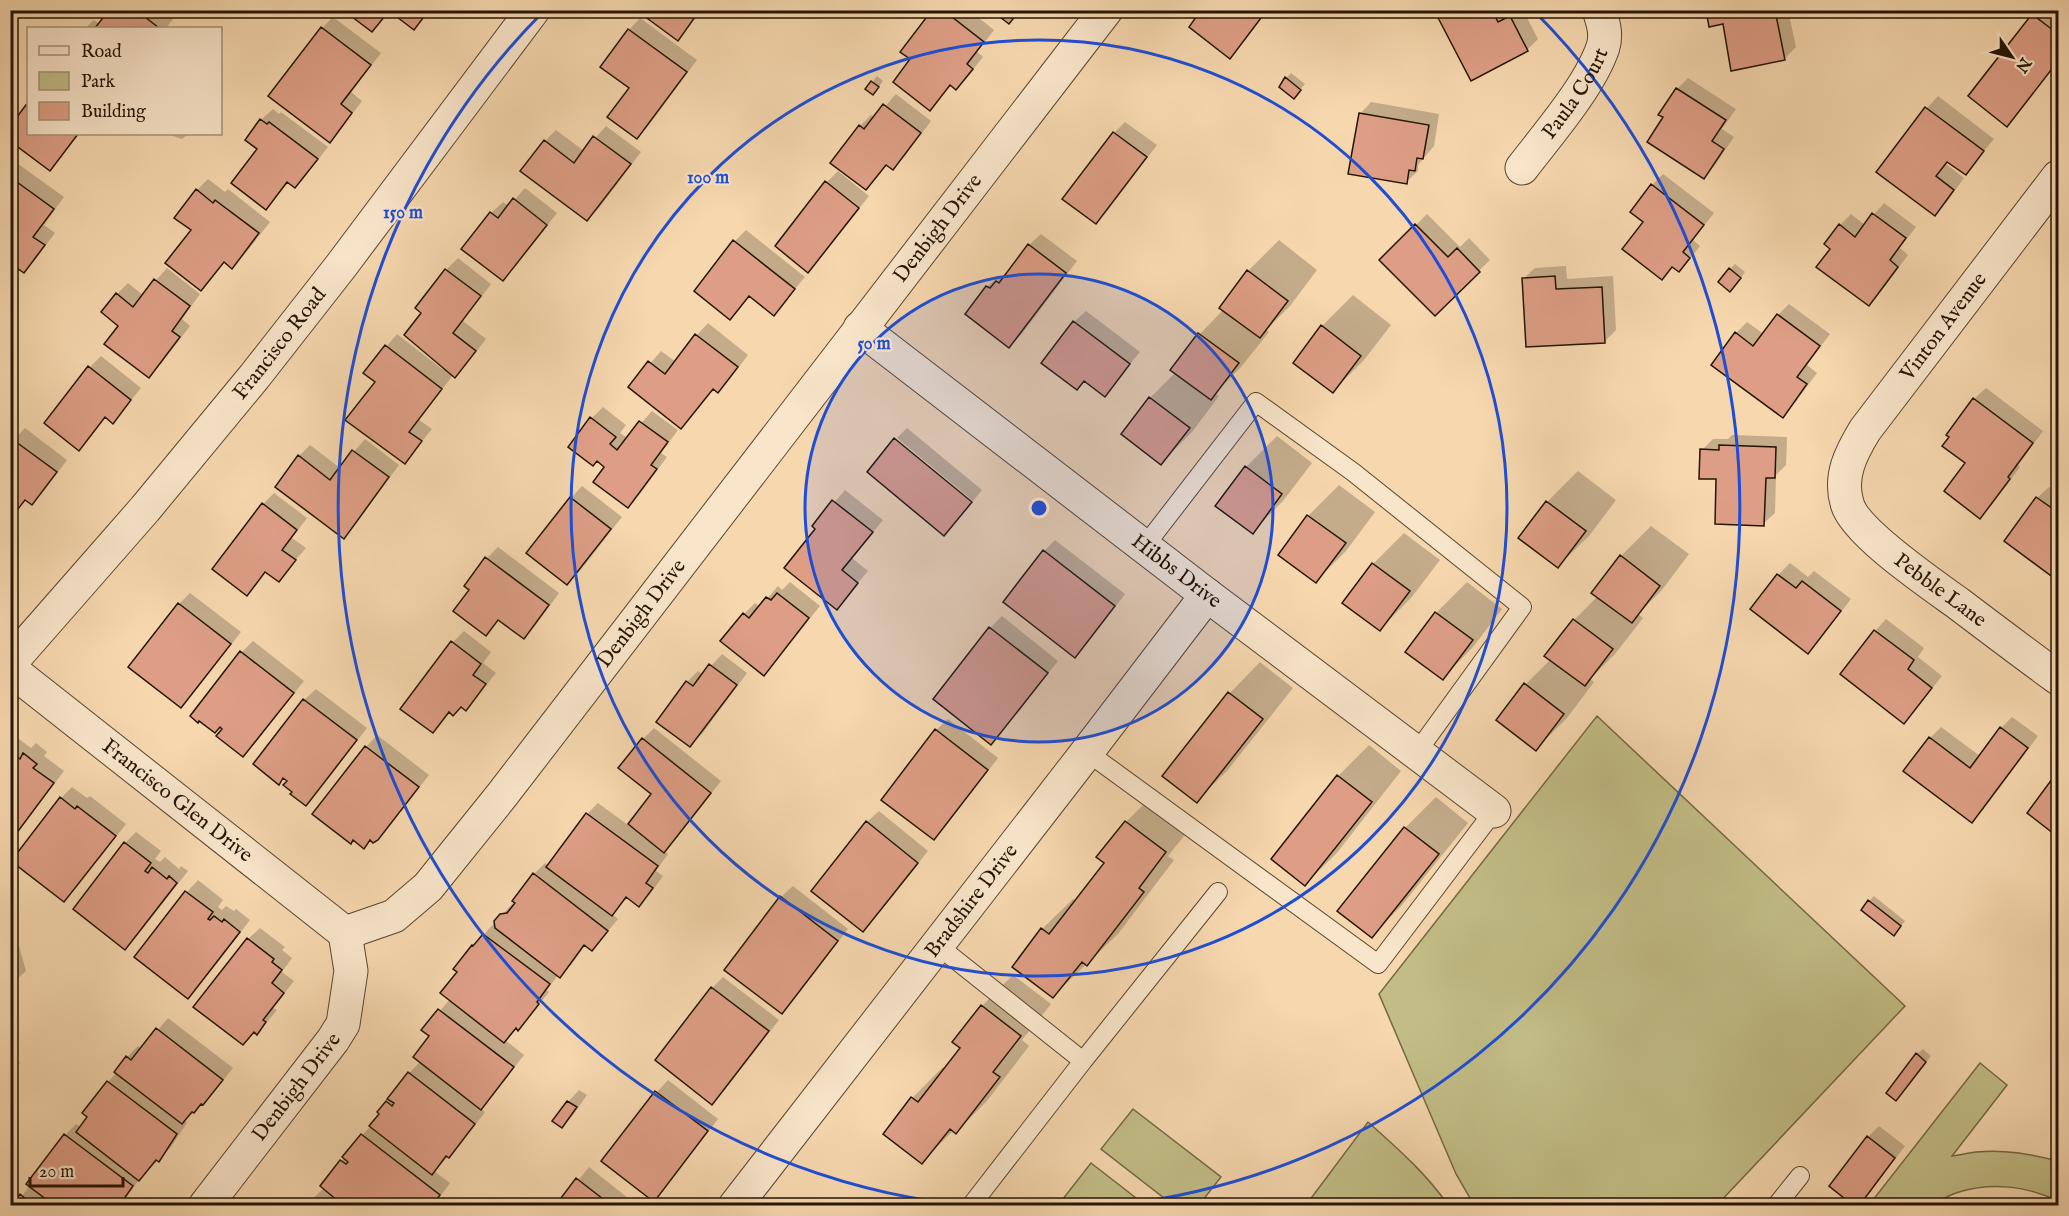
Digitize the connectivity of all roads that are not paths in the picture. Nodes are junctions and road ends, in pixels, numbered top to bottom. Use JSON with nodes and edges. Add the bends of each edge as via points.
{"nodes":[{"id":1,"x":533,"y":10,"type":"edge"},
{"id":2,"x":1106,"y":10,"type":"edge"},
{"id":3,"x":1599,"y":10,"type":"edge"},
{"id":4,"x":1522,"y":168,"type":"dead end"},
{"id":5,"x":2058,"y":177,"type":"edge"},
{"id":6,"x":860,"y":328,"type":"junction"},
{"id":7,"x":1844,"y":484,"type":"joint"},
{"id":8,"x":1144,"y":547,"type":"junction"},
{"id":9,"x":1206,"y":594,"type":"junction"},
{"id":10,"x":10,"y":663,"type":"edge"},
{"id":11,"x":10,"y":669,"type":"edge"},
{"id":12,"x":2058,"y":678,"type":"edge"},
{"id":13,"x":1088,"y":752,"type":"junction"},
{"id":14,"x":1417,"y":752,"type":"junction"},
{"id":15,"x":1494,"y":811,"type":"joint"},
{"id":16,"x":1218,"y":892,"type":"dead end"},
{"id":17,"x":345,"y":933,"type":"junction"},
{"id":18,"x":937,"y":945,"type":"junction"},
{"id":19,"x":1083,"y":1061,"type":"junction"},
{"id":20,"x":1800,"y":1176,"type":"dead end"},
{"id":21,"x":973,"y":1203,"type":"dead end"},
{"id":22,"x":205,"y":1206,"type":"edge"},
{"id":23,"x":735,"y":1206,"type":"edge"},
{"id":24,"x":1776,"y":1206,"type":"edge"}],
"edges":[{"from":1,"to":10,"type":"street","name":"Francisco Road","via":[[254,377]]},
{"from":2,"to":6,"type":"street","name":"Denbigh Drive"},
{"from":3,"to":4,"type":"street","name":"Paula Court","via":[[1604,45],[1588,79]]},
{"from":5,"to":7,"type":"street","name":"Vinton Avenue","via":[[1865,430],[1850,455]]},
{"from":6,"to":8,"type":"street","name":"Hibbs Drive"},
{"from":6,"to":17,"type":"street","name":"Denbigh Drive","via":[[428,887],[394,916]]},
{"from":7,"to":12,"type":"street","name":"Pebble Lane","via":[[1847,506],[1887,550]]},
{"from":8,"to":9,"type":"street","name":"Hibbs Drive"},
{"from":8,"to":14,"type":"lane","via":[[1256,402],[1353,472],[1522,607]]},
{"from":9,"to":13,"type":"street","name":"Bradshire Drive"},
{"from":9,"to":14,"type":"street","name":"Hibbs Drive"},
{"from":11,"to":17,"type":"street","name":"Francisco Glen Drive"},
{"from":13,"to":15,"type":"lane","via":[[1378,964]]},
{"from":13,"to":18,"type":"street","name":"Bradshire Drive"},
{"from":14,"to":15,"type":"street","name":"Hibbs Drive"},
{"from":16,"to":19,"type":"lane"},
{"from":17,"to":22,"type":"street","name":"Denbigh Drive","via":[[351,971],[343,1024]]},
{"from":18,"to":19,"type":"lane"},
{"from":18,"to":23,"type":"street","name":"Bradshire Drive"},
{"from":19,"to":21,"type":"lane"},
{"from":20,"to":24,"type":"lane"}]}
